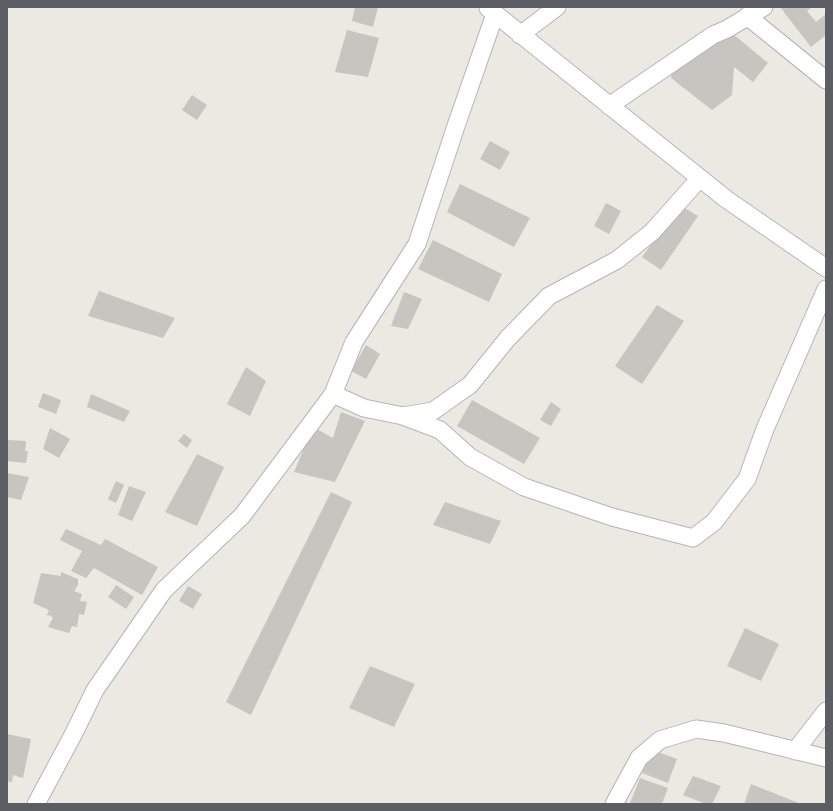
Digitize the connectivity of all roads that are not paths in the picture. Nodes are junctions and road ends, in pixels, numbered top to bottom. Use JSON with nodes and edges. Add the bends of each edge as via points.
{"nodes":[{"id":1,"x":557,"y":7,"type":"edge"},
{"id":2,"x":764,"y":7,"type":"edge"},
{"id":3,"x":491,"y":11,"type":"edge"},
{"id":4,"x":747,"y":16,"type":"junction"},
{"id":5,"x":520,"y":34,"type":"junction"},
{"id":6,"x":826,"y":80,"type":"edge"},
{"id":7,"x":609,"y":106,"type":"junction"},
{"id":8,"x":700,"y":178,"type":"junction"},
{"id":9,"x":826,"y":268,"type":"edge"},
{"id":10,"x":826,"y":289,"type":"edge"},
{"id":11,"x":333,"y":394,"type":"junction"},
{"id":12,"x":403,"y":416,"type":"junction"},
{"id":13,"x":826,"y":711,"type":"edge"},
{"id":14,"x":795,"y":751,"type":"junction"},
{"id":15,"x":826,"y":758,"type":"edge"},
{"id":16,"x":36,"y":804,"type":"edge"},
{"id":17,"x":614,"y":804,"type":"edge"}],
"edges":[{"from":1,"to":5,"type":"street"},
{"from":2,"to":4,"type":"street"},
{"from":3,"to":5,"type":"street"},
{"from":3,"to":11,"type":"street","via":[[417,244],[354,342]]},
{"from":4,"to":6,"type":"street"},
{"from":4,"to":7,"type":"street","via":[[727,29],[713,34]]},
{"from":5,"to":7,"type":"street"},
{"from":7,"to":8,"type":"street"},
{"from":8,"to":9,"type":"street"},
{"from":8,"to":12,"type":"street","via":[[652,232],[617,260],[549,296],[508,338],[470,385],[433,411]]},
{"from":10,"to":12,"type":"street","via":[[765,429],[747,479],[714,522],[693,538],[612,517],[524,487],[470,457],[440,430]]},
{"from":11,"to":12,"type":"street","via":[[364,408]]},
{"from":11,"to":16,"type":"street","via":[[242,516],[164,590],[95,690]]},
{"from":13,"to":14,"type":"street"},
{"from":14,"to":15,"type":"street"},
{"from":14,"to":17,"type":"street","via":[[696,728],[660,740],[640,758]]}]}
